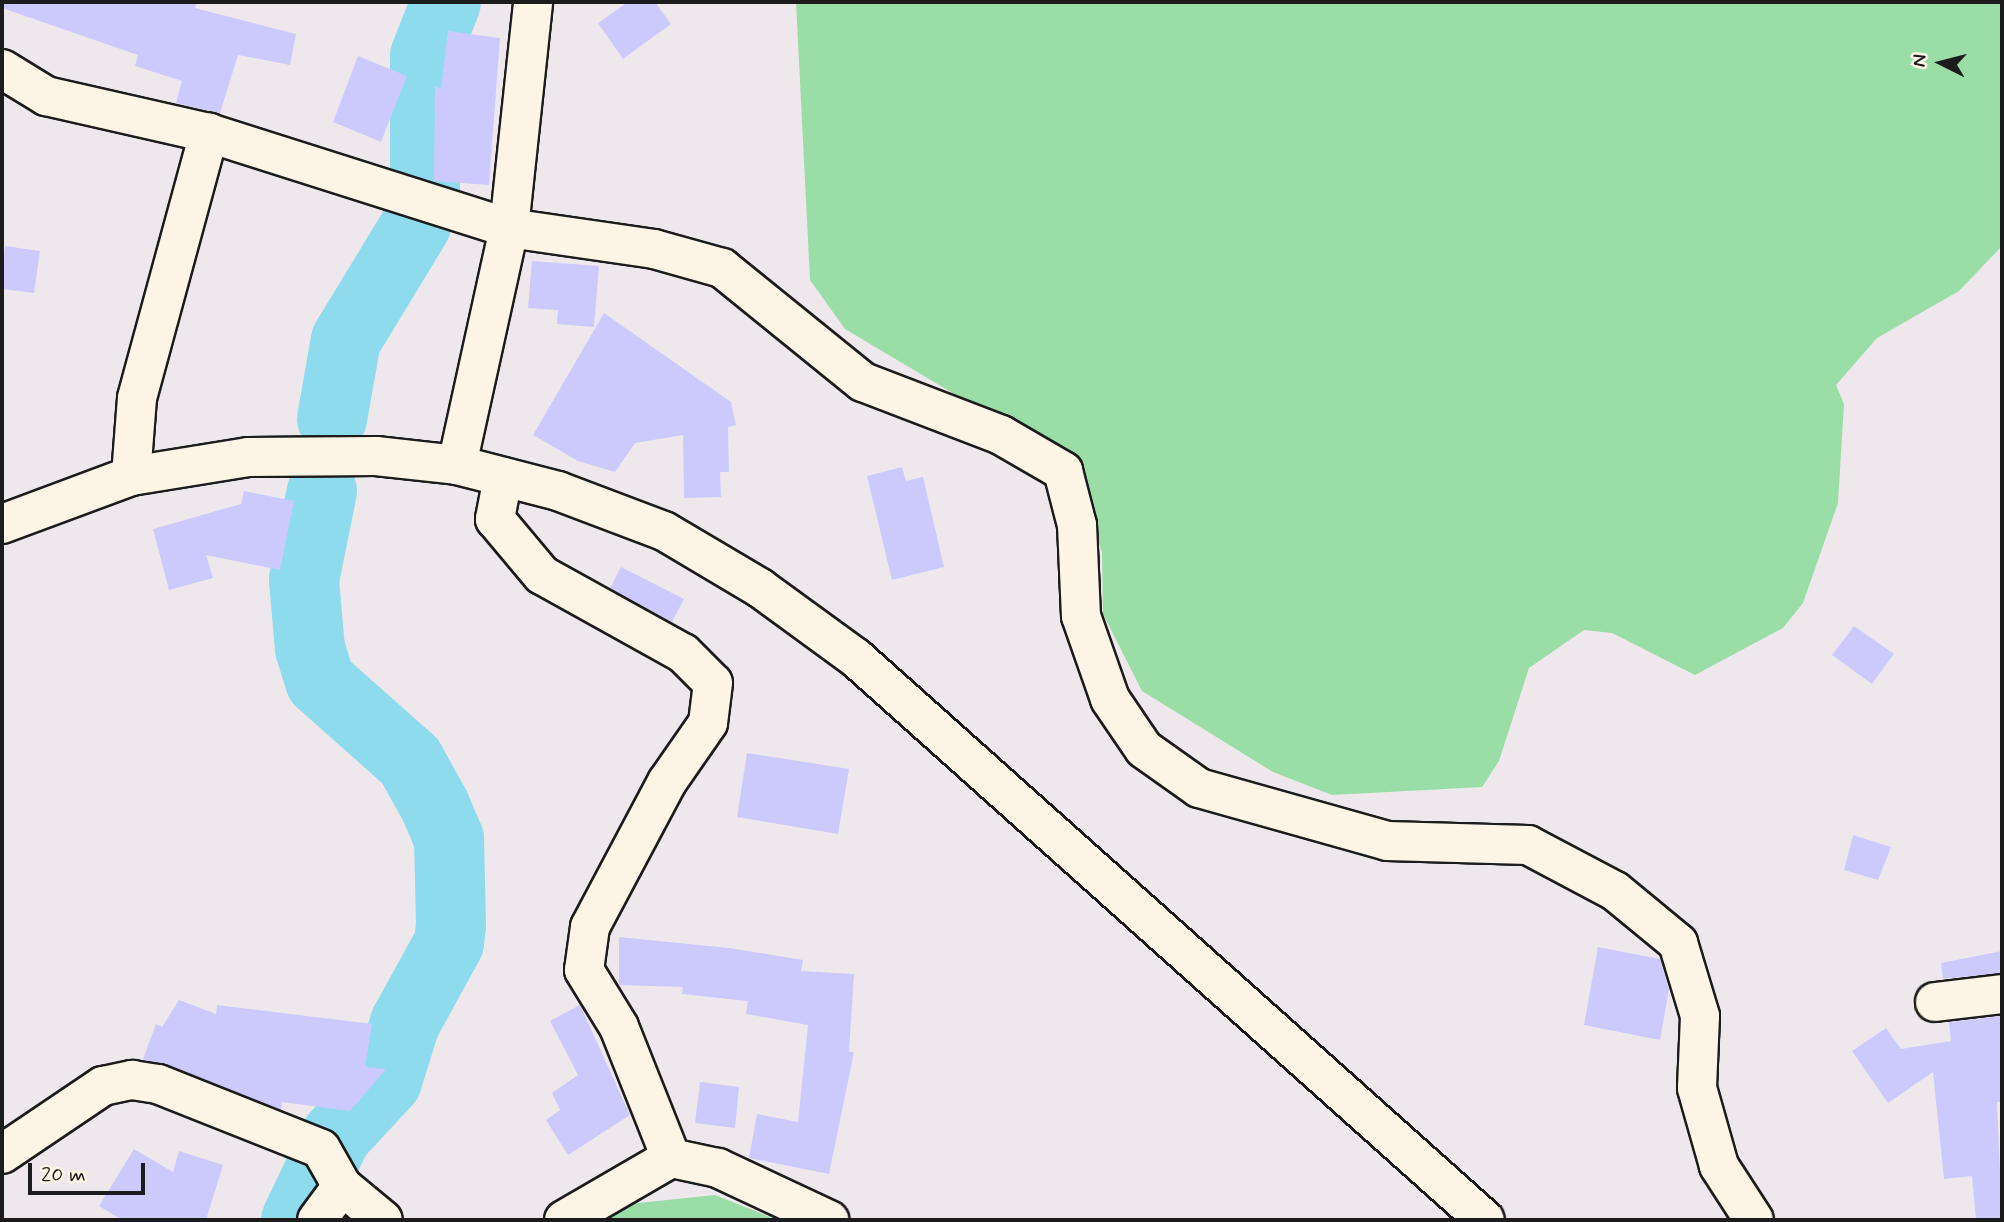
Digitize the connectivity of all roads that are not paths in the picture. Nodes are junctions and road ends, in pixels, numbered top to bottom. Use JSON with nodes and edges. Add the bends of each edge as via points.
{"nodes":[{"id":1,"x":533,"y":2,"type":"edge"},
{"id":2,"x":2,"y":69,"type":"edge"},
{"id":3,"x":209,"y":133,"type":"junction"},
{"id":4,"x":509,"y":228,"type":"junction"},
{"id":5,"x":457,"y":465,"type":"junction"},
{"id":6,"x":131,"y":476,"type":"junction"},
{"id":7,"x":503,"y":477,"type":"junction"},
{"id":8,"x":17,"y":516,"type":"edge"},
{"id":9,"x":2002,"y":994,"type":"edge"},
{"id":10,"x":1935,"y":1002,"type":"dead end"},
{"id":11,"x":2,"y":1154,"type":"edge"},
{"id":12,"x":671,"y":1158,"type":"junction"},
{"id":13,"x":333,"y":1168,"type":"junction"},
{"id":14,"x":317,"y":1220,"type":"edge"},
{"id":15,"x":383,"y":1220,"type":"edge"},
{"id":16,"x":564,"y":1220,"type":"edge"},
{"id":17,"x":829,"y":1220,"type":"edge"},
{"id":18,"x":1485,"y":1220,"type":"edge"},
{"id":19,"x":1754,"y":1220,"type":"edge"}],
"edges":[{"from":1,"to":4,"type":"street"},
{"from":2,"to":3,"type":"street","via":[[46,96]]},
{"from":3,"to":4,"type":"street"},
{"from":3,"to":6,"type":"street","via":[[137,398]]},
{"from":4,"to":5,"type":"street"},
{"from":4,"to":19,"type":"street","via":[[654,249],[722,268],[863,382],[1001,435],[1063,471],[1077,525],[1081,616],[1110,699],[1144,749],[1199,788],[1387,841],[1528,845],[1615,891],[1678,943],[1700,1016],[1697,1088],[1719,1166]]},
{"from":5,"to":6,"type":"street","via":[[376,456],[248,457]]},
{"from":5,"to":7,"type":"street"},
{"from":6,"to":8,"type":"street"},
{"from":7,"to":12,"type":"street","via":[[495,519],[542,575],[683,653],[713,683],[708,723],[667,782],[590,927],[584,970],[618,1027]]},
{"from":7,"to":18,"type":"street","via":[[664,531],[760,588],[856,658]]},
{"from":9,"to":10,"type":"street"},
{"from":11,"to":13,"type":"street","via":[[103,1086],[132,1080],[158,1084]]},
{"from":12,"to":16,"type":"street"},
{"from":12,"to":17,"type":"street","via":[[718,1168]]},
{"from":13,"to":14,"type":"street"},
{"from":13,"to":15,"type":"street"}]}
